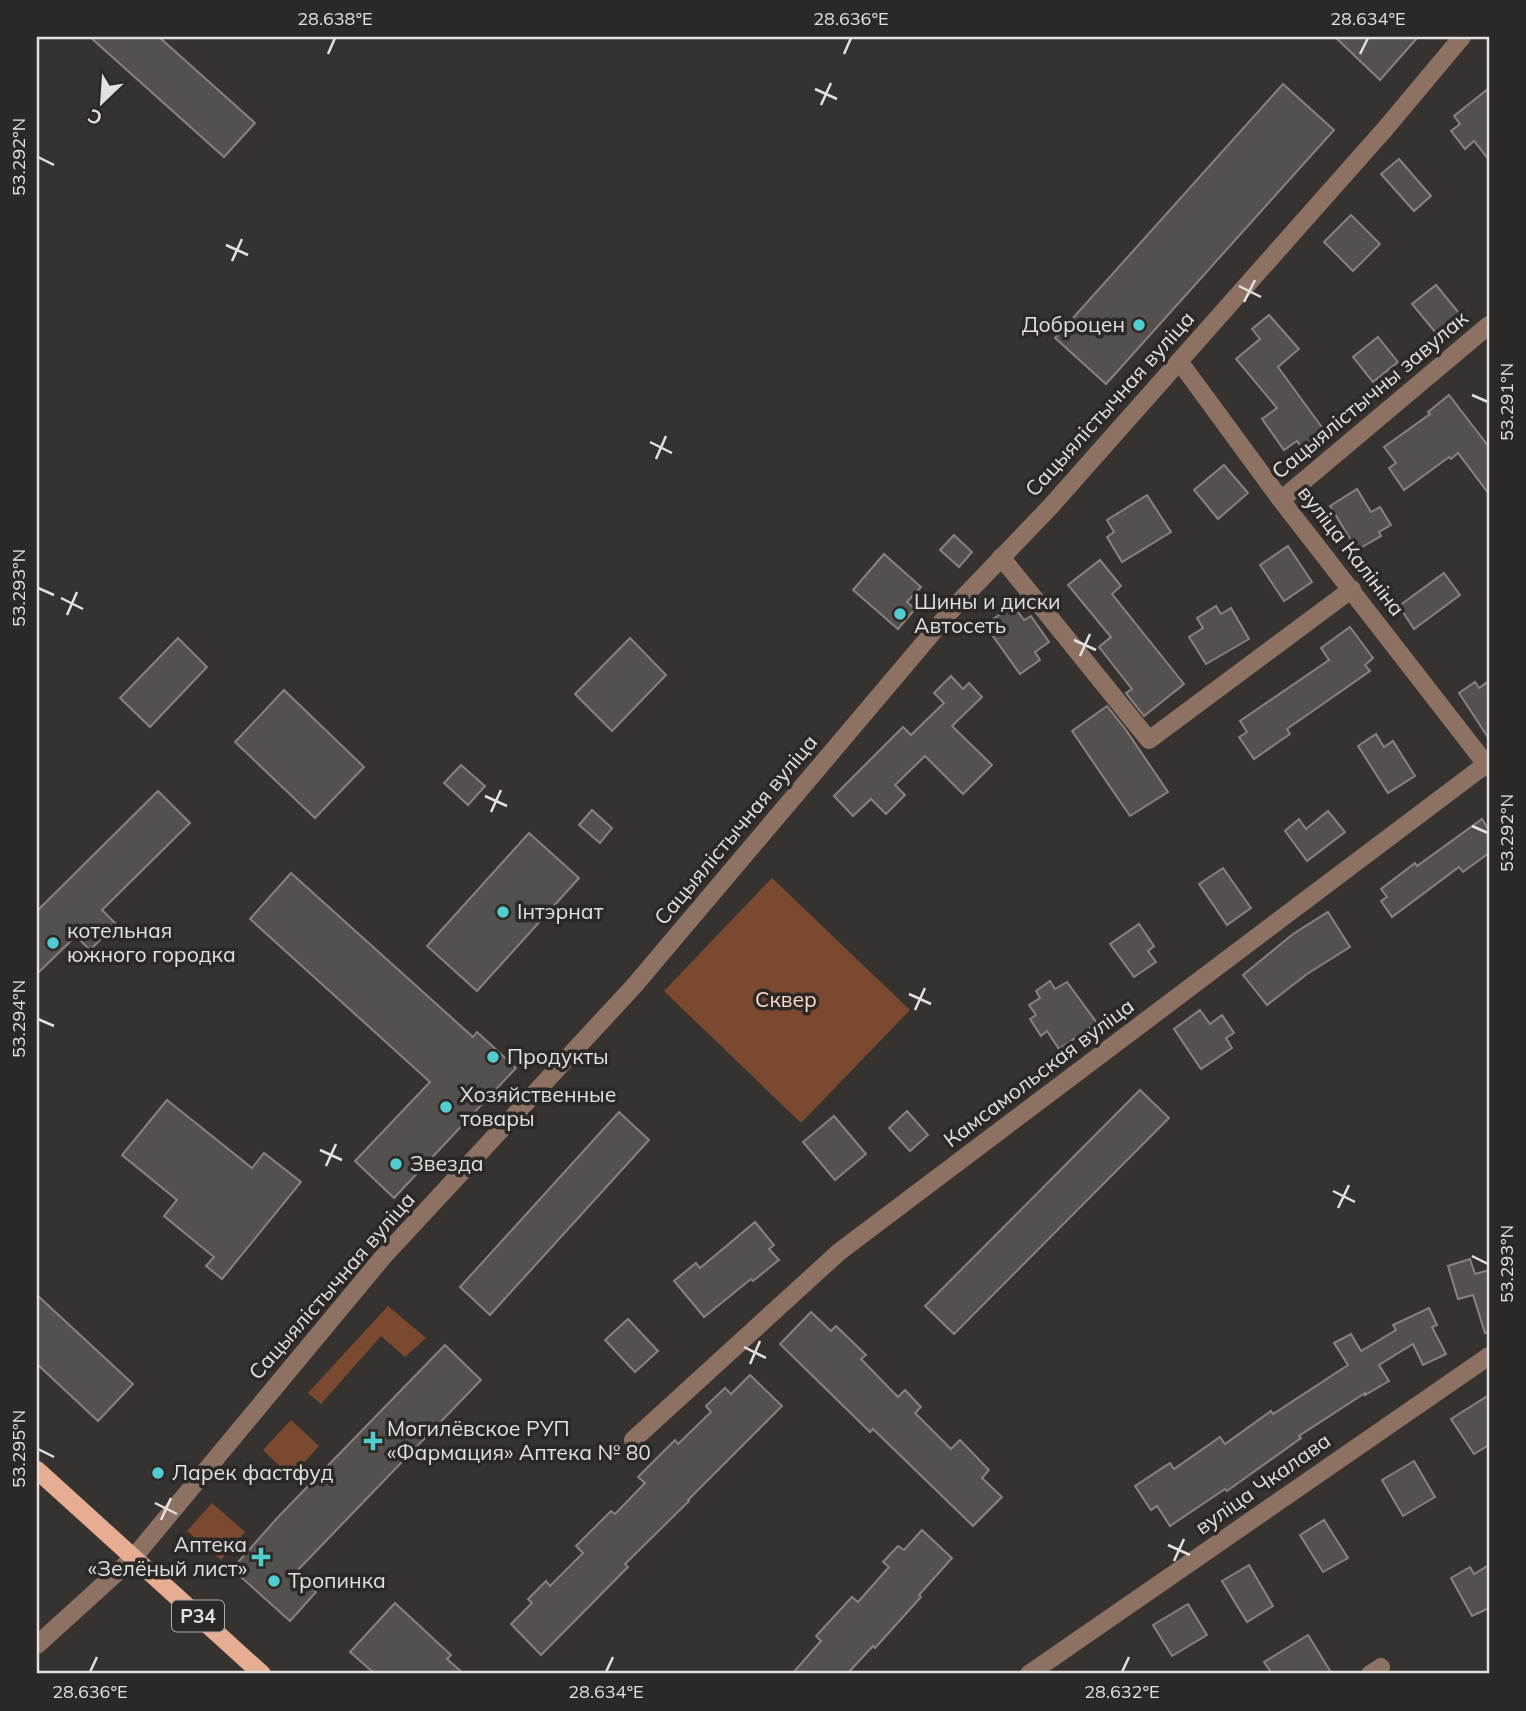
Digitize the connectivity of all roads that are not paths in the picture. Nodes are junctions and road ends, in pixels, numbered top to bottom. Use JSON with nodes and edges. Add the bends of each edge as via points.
{"nodes":[{"id":1,"x":1462,"y":37,"type":"edge"},
{"id":2,"x":1489,"y":325,"type":"edge"},
{"id":3,"x":1180,"y":361,"type":"junction"},
{"id":4,"x":1281,"y":500,"type":"junction"},
{"id":5,"x":1001,"y":557,"type":"junction"},
{"id":6,"x":1352,"y":589,"type":"junction"},
{"id":7,"x":1488,"y":765,"type":"edge"},
{"id":8,"x":1489,"y":1356,"type":"edge"},
{"id":9,"x":633,"y":1440,"type":"dead end"},
{"id":10,"x":37,"y":1470,"type":"edge"},
{"id":11,"x":134,"y":1558,"type":"junction"},
{"id":12,"x":37,"y":1645,"type":"edge"},
{"id":13,"x":262,"y":1674,"type":"edge"},
{"id":14,"x":1029,"y":1674,"type":"edge"}],
"edges":[{"from":1,"to":3,"type":"street","name":"Сацыялістычная вуліца"},
{"from":2,"to":4,"type":"street","name":"Сацыялістычны завулак"},
{"from":3,"to":4,"type":"street","name":"вуліца Калініна"},
{"from":3,"to":5,"type":"street","name":"Сацыялістычная вуліца"},
{"from":4,"to":6,"type":"street","name":"вуліца Калініна"},
{"from":5,"to":6,"type":"street","via":[[1149,740]]},
{"from":5,"to":11,"type":"street","name":"Сацыялістычная вуліца","via":[[634,986],[383,1257]]},
{"from":6,"to":7,"type":"street","name":"вуліца Калініна"},
{"from":7,"to":9,"type":"street","name":"Камсамольская вуліца","via":[[839,1252]]},
{"from":8,"to":14,"type":"street","name":"вуліца Чкалава"},
{"from":10,"to":11,"type":"main road","number":"Р34"},
{"from":11,"to":12,"type":"street","name":"Сацыялістычная вуліца"},
{"from":11,"to":13,"type":"main road","number":"Р34"}]}
